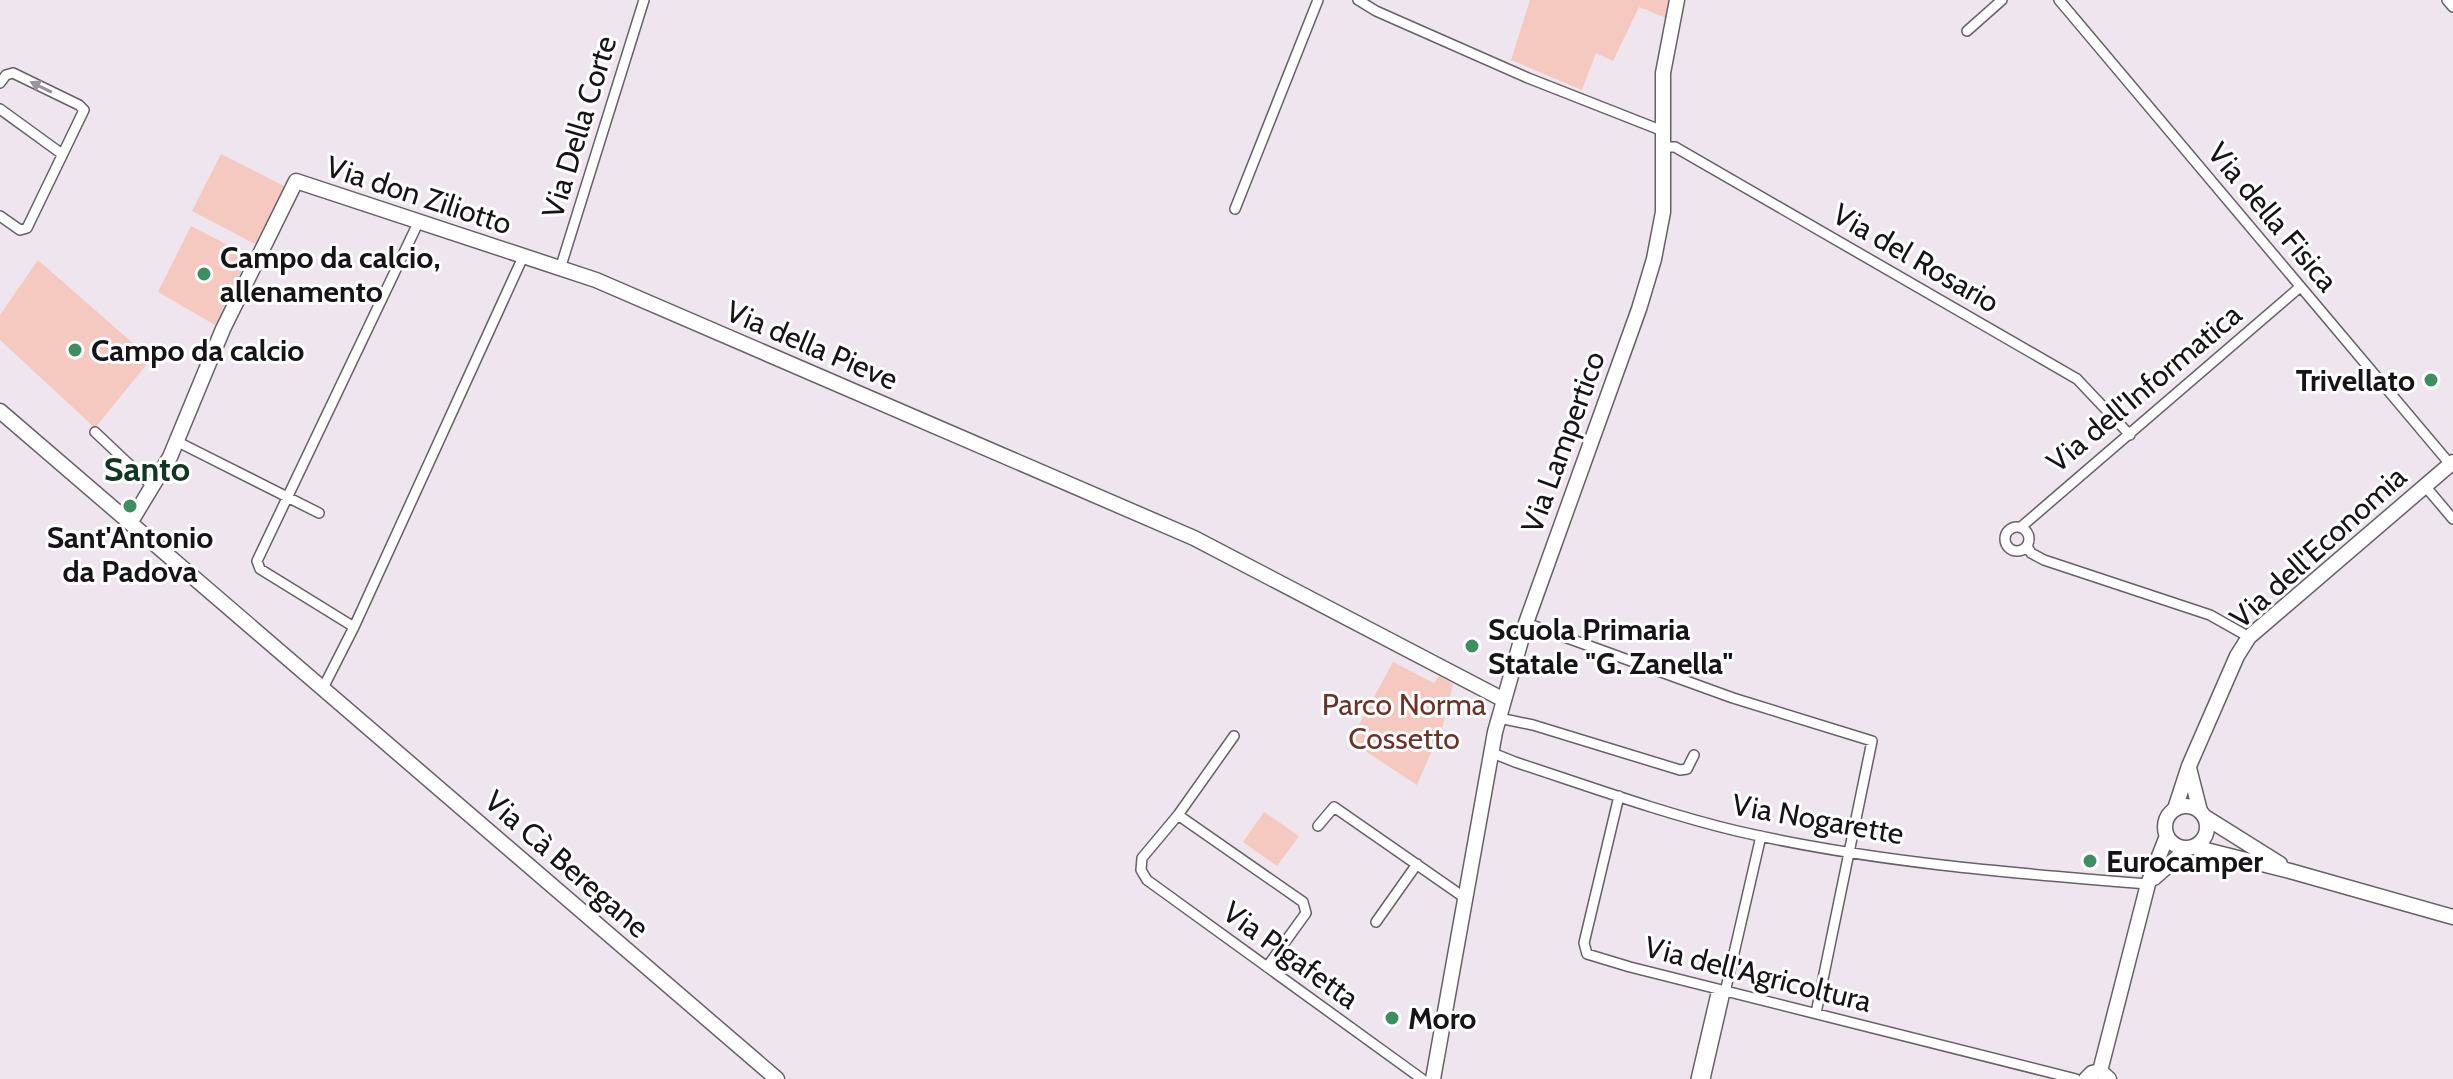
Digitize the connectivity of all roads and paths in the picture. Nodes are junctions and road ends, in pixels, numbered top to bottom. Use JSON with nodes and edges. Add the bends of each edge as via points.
{"nodes":[{"id":1,"x":644,"y":0,"type":"edge"},
{"id":2,"x":1318,"y":0,"type":"edge"},
{"id":3,"x":1358,"y":0,"type":"edge"},
{"id":4,"x":1677,"y":0,"type":"edge"},
{"id":5,"x":2002,"y":0,"type":"edge"},
{"id":6,"x":2059,"y":0,"type":"edge"},
{"id":7,"x":2447,"y":0,"type":"edge"},
{"id":8,"x":2453,"y":7,"type":"edge"},
{"id":9,"x":1967,"y":31,"type":"dead end"},
{"id":10,"x":0,"y":83,"type":"edge"},
{"id":11,"x":0,"y":109,"type":"edge"},
{"id":12,"x":1663,"y":131,"type":"junction"},
{"id":13,"x":1663,"y":147,"type":"junction"},
{"id":14,"x":62,"y":154,"type":"junction"},
{"id":15,"x":1235,"y":209,"type":"dead end"},
{"id":16,"x":0,"y":216,"type":"edge"},
{"id":17,"x":419,"y":221,"type":"junction"},
{"id":18,"x":523,"y":257,"type":"junction"},
{"id":19,"x":560,"y":269,"type":"junction"},
{"id":20,"x":2300,"y":287,"type":"junction"},
{"id":21,"x":0,"y":411,"type":"edge"},
{"id":22,"x":95,"y":432,"type":"dead end"},
{"id":23,"x":2130,"y":435,"type":"junction"},
{"id":24,"x":176,"y":441,"type":"junction"},
{"id":25,"x":2451,"y":463,"type":"edge"},
{"id":26,"x":151,"y":485,"type":"junction"},
{"id":27,"x":2425,"y":486,"type":"junction"},
{"id":28,"x":287,"y":497,"type":"junction"},
{"id":29,"x":319,"y":513,"type":"dead end"},
{"id":30,"x":2453,"y":519,"type":"edge"},
{"id":31,"x":130,"y":523,"type":"junction"},
{"id":32,"x":2021,"y":527,"type":"junction"},
{"id":33,"x":2027,"y":546,"type":"junction"},
{"id":34,"x":1526,"y":623,"type":"junction"},
{"id":35,"x":354,"y":627,"type":"junction"},
{"id":36,"x":2249,"y":637,"type":"junction"},
{"id":37,"x":323,"y":688,"type":"junction"},
{"id":38,"x":1504,"y":700,"type":"junction"},
{"id":39,"x":1499,"y":718,"type":"junction"},
{"id":40,"x":1234,"y":736,"type":"dead end"},
{"id":41,"x":1490,"y":752,"type":"junction"},
{"id":42,"x":1694,"y":755,"type":"dead end"},
{"id":43,"x":2189,"y":766,"type":"junction"},
{"id":44,"x":1619,"y":796,"type":"junction"},
{"id":45,"x":2175,"y":809,"type":"junction"},
{"id":46,"x":2202,"y":814,"type":"junction"},
{"id":47,"x":1178,"y":815,"type":"junction"},
{"id":48,"x":1318,"y":826,"type":"dead end"},
{"id":49,"x":1761,"y":836,"type":"junction"},
{"id":50,"x":2167,"y":836,"type":"junction"},
{"id":51,"x":2191,"y":847,"type":"junction"},
{"id":52,"x":1850,"y":852,"type":"junction"},
{"id":53,"x":1417,"y":864,"type":"junction"},
{"id":54,"x":2290,"y":871,"type":"junction"},
{"id":55,"x":2148,"y":884,"type":"junction"},
{"id":56,"x":1465,"y":898,"type":"junction"},
{"id":57,"x":2453,"y":917,"type":"edge"},
{"id":58,"x":1376,"y":922,"type":"dead end"},
{"id":59,"x":1267,"y":967,"type":"junction"},
{"id":60,"x":1721,"y":990,"type":"junction"},
{"id":61,"x":1816,"y":1013,"type":"junction"},
{"id":62,"x":2098,"y":1076,"type":"edge"},
{"id":63,"x":777,"y":1079,"type":"edge"},
{"id":64,"x":1422,"y":1079,"type":"edge"},
{"id":65,"x":1433,"y":1079,"type":"edge"},
{"id":66,"x":1696,"y":1079,"type":"edge"},
{"id":67,"x":1705,"y":1079,"type":"edge"},
{"id":68,"x":2076,"y":1079,"type":"edge"}],
"edges":[{"from":1,"to":19,"type":"street","name":"Via Della Corte"},
{"from":2,"to":15,"type":"street"},
{"from":3,"to":12,"type":"street","via":[[1528,78]]},
{"from":4,"to":12,"type":"street","name":"Via Lampertico","via":[[1663,73]]},
{"from":5,"to":9,"type":"street"},
{"from":6,"to":20,"type":"street","name":"Via della Fisica"},
{"from":7,"to":8,"type":"street"},
{"from":14,"to":10,"type":"street","one_way":true,"via":[[84,110],[13,73]]},
{"from":11,"to":14,"type":"street"},
{"from":12,"to":13,"type":"street","name":"Via Lampertico"},
{"from":13,"to":23,"type":"street","name":"Via del Rosario","via":[[1675,147],[2077,379]]},
{"from":13,"to":34,"type":"street","name":"Via Lampertico","via":[[1663,212],[1651,272]]},
{"from":14,"to":16,"type":"street","via":[[27,228],[20,230]]},
{"from":17,"to":18,"type":"street","name":"Via don Ziliotto"},
{"from":17,"to":24,"type":"street","name":"Via don Ziliotto","via":[[296,181],[223,329]]},
{"from":17,"to":28,"type":"street"},
{"from":18,"to":19,"type":"street","name":"Via della Pieve"},
{"from":18,"to":35,"type":"street"},
{"from":19,"to":38,"type":"street","name":"Via della Pieve","via":[[1194,538]]},
{"from":20,"to":23,"type":"street","name":"Via dell'Informatica"},
{"from":20,"to":25,"type":"street","name":"Via della Fisica"},
{"from":21,"to":31,"type":"street","name":"Via Cà Beregane"},
{"from":22,"to":26,"type":"street"},
{"from":23,"to":32,"type":"street","name":"Via dell'Informatica"},
{"from":24,"to":26,"type":"street","name":"Via don Ziliotto"},
{"from":24,"to":28,"type":"street"},
{"from":25,"to":27,"type":"street","name":"Via dell'Economia"},
{"from":26,"to":31,"type":"street","name":"Via don Ziliotto"},
{"from":27,"to":30,"type":"street"},
{"from":27,"to":36,"type":"street","name":"Via dell'Economia"},
{"from":28,"to":29,"type":"street"},
{"from":28,"to":35,"type":"street","via":[[257,561],[260,569]]},
{"from":31,"to":37,"type":"street","name":"Via Cà Beregane"},
{"from":32,"to":33,"type":"street","via":[[2029,535]]},
{"from":32,"to":33,"type":"street","via":[[2007,532],[2006,543],[2014,550]]},
{"from":33,"to":36,"type":"street","via":[[2044,560],[2210,615]]},
{"from":34,"to":38,"type":"street","name":"Via Lampertico"},
{"from":34,"to":52,"type":"street","via":[[1733,698],[1872,741]]},
{"from":35,"to":37,"type":"street"},
{"from":36,"to":43,"type":"street","name":"Via dell'Economia"},
{"from":37,"to":63,"type":"street","name":"Via Cà Beregane"},
{"from":38,"to":39,"type":"street","name":"Via Lampertico"},
{"from":39,"to":41,"type":"street","name":"Via Lampertico"},
{"from":39,"to":42,"type":"street","via":[[1680,770],[1689,768]]},
{"from":40,"to":47,"type":"street"},
{"from":41,"to":44,"type":"street","name":"Via Nogarette"},
{"from":41,"to":56,"type":"street","name":"Via Lampertico"},
{"from":43,"to":45,"type":"street","name":"Via dell'Economia"},
{"from":43,"to":46,"type":"street"},
{"from":44,"to":49,"type":"street","name":"Via Nogarette"},
{"from":44,"to":60,"type":"street","name":"Via dell'Agricoltura","via":[[1584,943],[1587,954]]},
{"from":45,"to":46,"type":"street","via":[[2188,806]]},
{"from":45,"to":50,"type":"street","via":[[2165,823]]},
{"from":46,"to":51,"type":"street","via":[[2205,837]]},
{"from":46,"to":54,"type":"street"},
{"from":47,"to":59,"type":"street","name":"Via Pigafetta","via":[[1141,870],[1147,880]]},
{"from":47,"to":59,"type":"street","via":[[1307,907]]},
{"from":48,"to":53,"type":"street","via":[[1334,807]]},
{"from":49,"to":52,"type":"street","name":"Via Nogarette"},
{"from":49,"to":60,"type":"street"},
{"from":50,"to":51,"type":"street","via":[[2175,845]]},
{"from":50,"to":55,"type":"street"},
{"from":51,"to":54,"type":"street"},
{"from":51,"to":55,"type":"street"},
{"from":52,"to":55,"type":"street","name":"Via Nogarette","via":[[1974,870]]},
{"from":52,"to":61,"type":"street"},
{"from":53,"to":56,"type":"street"},
{"from":53,"to":58,"type":"street"},
{"from":54,"to":57,"type":"street"},
{"from":55,"to":62,"type":"street"},
{"from":56,"to":65,"type":"street","name":"Via Lampertico"},
{"from":59,"to":64,"type":"street","name":"Via Pigafetta"},
{"from":60,"to":61,"type":"street","name":"Via dell'Agricoltura"},
{"from":60,"to":66,"type":"street"},
{"from":60,"to":67,"type":"street"},
{"from":61,"to":68,"type":"street","name":"Via dell'Agricoltura"}]}
